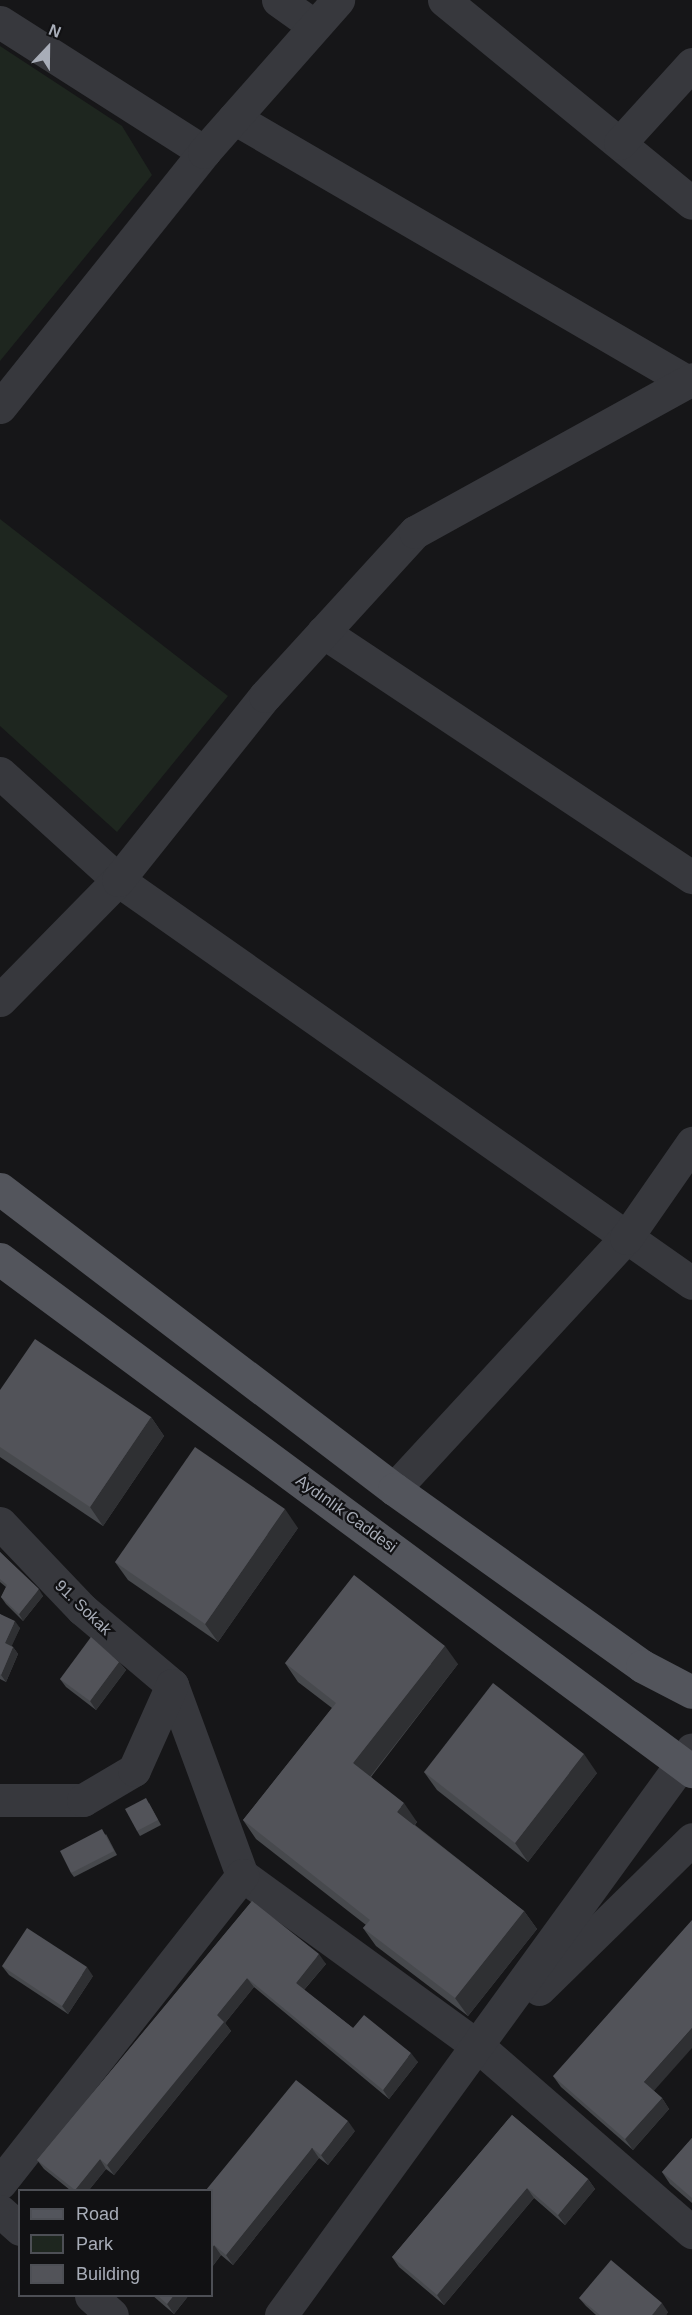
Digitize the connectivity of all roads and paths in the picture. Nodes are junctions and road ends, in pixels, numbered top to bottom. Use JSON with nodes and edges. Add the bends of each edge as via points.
{"nodes":[{"id":1,"x":278,"y":0,"type":"edge"},
{"id":2,"x":338,"y":0,"type":"edge"},
{"id":3,"x":444,"y":0,"type":"edge"},
{"id":4,"x":0,"y":22,"type":"edge"},
{"id":5,"x":314,"y":26,"type":"junction"},
{"id":6,"x":692,"y":64,"type":"edge"},
{"id":7,"x":234,"y":118,"type":"junction"},
{"id":8,"x":620,"y":143,"type":"junction"},
{"id":9,"x":204,"y":152,"type":"junction"},
{"id":10,"x":692,"y":203,"type":"edge"},
{"id":11,"x":689,"y":380,"type":"edge"},
{"id":12,"x":0,"y":407,"type":"edge"},
{"id":13,"x":323,"y":633,"type":"junction"},
{"id":14,"x":0,"y":773,"type":"edge"},
{"id":15,"x":692,"y":877,"type":"edge"},
{"id":16,"x":118,"y":880,"type":"junction"},
{"id":17,"x":0,"y":1000,"type":"edge"},
{"id":18,"x":692,"y":1143,"type":"edge"},
{"id":19,"x":0,"y":1189,"type":"edge"},
{"id":20,"x":626,"y":1238,"type":"junction"},
{"id":21,"x":0,"y":1259,"type":"edge"},
{"id":22,"x":692,"y":1283,"type":"edge"},
{"id":23,"x":394,"y":1488,"type":"junction"},
{"id":24,"x":0,"y":1523,"type":"edge"},
{"id":25,"x":172,"y":1685,"type":"junction"},
{"id":26,"x":692,"y":1692,"type":"edge"},
{"id":27,"x":688,"y":1760,"type":"edge"},
{"id":28,"x":0,"y":1800,"type":"edge"},
{"id":29,"x":692,"y":1839,"type":"edge"},
{"id":30,"x":243,"y":1875,"type":"junction"},
{"id":31,"x":480,"y":2048,"type":"junction"},
{"id":32,"x":0,"y":2183,"type":"edge"},
{"id":33,"x":0,"y":2211,"type":"edge"},
{"id":34,"x":18,"y":2227,"type":"edge"},
{"id":35,"x":692,"y":2232,"type":"edge"},
{"id":36,"x":93,"y":2297,"type":"edge"},
{"id":37,"x":112,"y":2315,"type":"edge"},
{"id":38,"x":281,"y":2315,"type":"edge"}],
"edges":[{"from":1,"to":5,"type":"street"},
{"from":2,"to":5,"type":"street"},
{"from":3,"to":8,"type":"street"},
{"from":4,"to":9,"type":"street"},
{"from":5,"to":7,"type":"street"},
{"from":6,"to":8,"type":"street"},
{"from":7,"to":9,"type":"street"},
{"from":7,"to":11,"type":"street"},
{"from":8,"to":10,"type":"street"},
{"from":9,"to":12,"type":"street"},
{"from":11,"to":13,"type":"street","via":[[415,532]]},
{"from":13,"to":15,"type":"street"},
{"from":13,"to":16,"type":"street"},
{"from":14,"to":16,"type":"street"},
{"from":16,"to":17,"type":"street"},
{"from":16,"to":20,"type":"street"},
{"from":18,"to":20,"type":"street"},
{"from":19,"to":23,"type":"main road"},
{"from":20,"to":22,"type":"street"},
{"from":20,"to":23,"type":"street"},
{"from":21,"to":27,"type":"main road","name":"Aydınlık Caddesi"},
{"from":23,"to":26,"type":"main road","via":[[642,1666]]},
{"from":24,"to":25,"type":"street","name":"91. Sokak","via":[[82,1609]]},
{"from":25,"to":28,"type":"street","via":[[134,1770],[83,1800]]},
{"from":25,"to":30,"type":"street"},
{"from":27,"to":31,"type":"street"},
{"from":29,"to":31,"type":"street"},
{"from":30,"to":31,"type":"street"},
{"from":30,"to":32,"type":"street"},
{"from":31,"to":35,"type":"street"},
{"from":31,"to":38,"type":"street"},
{"from":33,"to":34,"type":"street"},
{"from":36,"to":37,"type":"street"}]}
